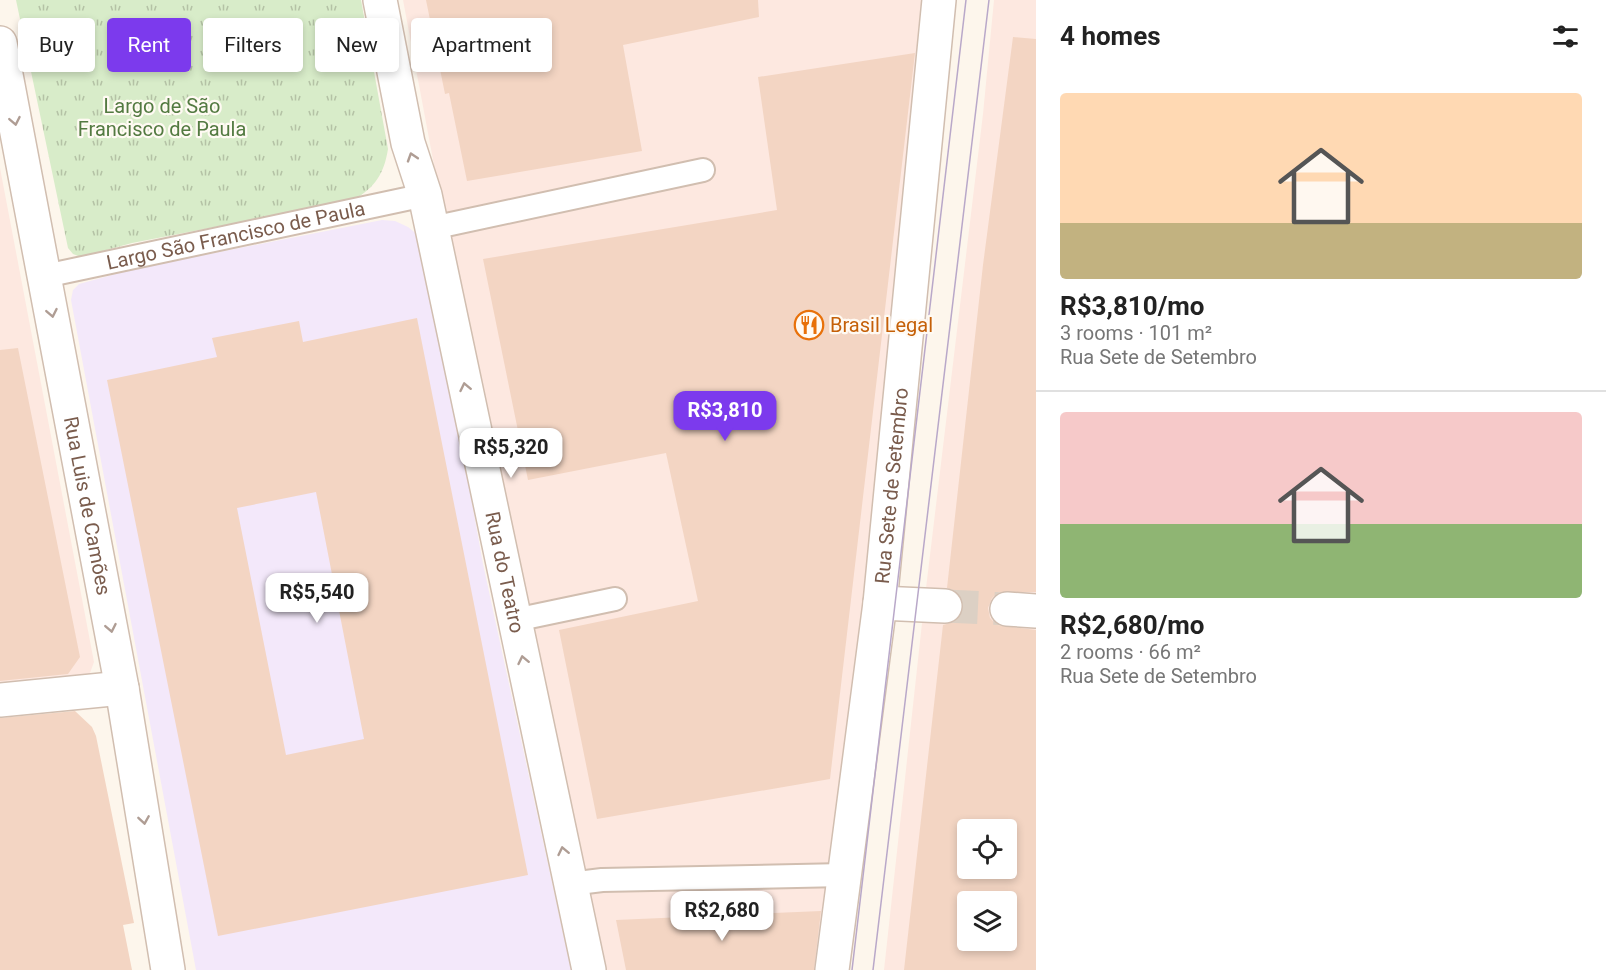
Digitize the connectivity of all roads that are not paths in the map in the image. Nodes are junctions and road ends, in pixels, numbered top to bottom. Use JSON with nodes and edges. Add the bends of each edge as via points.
{"nodes":[{"id":1,"x":380,"y":0,"type":"edge"},
{"id":2,"x":939,"y":0,"type":"edge"},
{"id":3,"x":0,"y":45,"type":"edge"},
{"id":4,"x":703,"y":170,"type":"dead end"},
{"id":5,"x":425,"y":195,"type":"junction"},
{"id":6,"x":432,"y":228,"type":"junction"},
{"id":7,"x":45,"y":276,"type":"junction"},
{"id":8,"x":615,"y":599,"type":"dead end"},
{"id":9,"x":880,"y":603,"type":"junction"},
{"id":10,"x":945,"y":606,"type":"tunnel mouth"},
{"id":11,"x":515,"y":620,"type":"junction"},
{"id":12,"x":122,"y":688,"type":"junction"},
{"id":13,"x":0,"y":700,"type":"edge"},
{"id":14,"x":844,"y":876,"type":"junction"},
{"id":15,"x":570,"y":884,"type":"junction"},
{"id":16,"x":168,"y":970,"type":"edge"},
{"id":17,"x":589,"y":970,"type":"edge"},
{"id":18,"x":832,"y":970,"type":"edge"}],
"edges":[{"from":5,"to":1,"type":"street","name":"Rua do Teatro","one_way":true,"via":[[408,143]]},
{"from":2,"to":9,"type":"street","name":"Rua Sete de Setembro"},
{"from":3,"to":7,"type":"street","name":"Rua Luis de Camões","one_way":true},
{"from":4,"to":6,"type":"lane"},
{"from":5,"to":6,"type":"street","name":"Rua do Teatro"},
{"from":5,"to":7,"type":"lane","name":"Largo São Francisco de Paula"},
{"from":11,"to":6,"type":"street","name":"Rua do Teatro","one_way":true},
{"from":7,"to":12,"type":"street","name":"Rua Luis de Camões","one_way":true},
{"from":8,"to":11,"type":"lane"},
{"from":9,"to":10,"type":"street"},
{"from":9,"to":14,"type":"street","name":"Rua Sete de Setembro"},
{"from":15,"to":11,"type":"street","name":"Rua do Teatro","one_way":true},
{"from":12,"to":13,"type":"street"},
{"from":12,"to":16,"type":"street","name":"Rua Luis de Camões","one_way":true},
{"from":14,"to":15,"type":"lane","via":[[602,880]]},
{"from":14,"to":18,"type":"street","name":"Rua Sete de Setembro"},
{"from":15,"to":17,"type":"street","name":"Rua do Teatro"}]}
